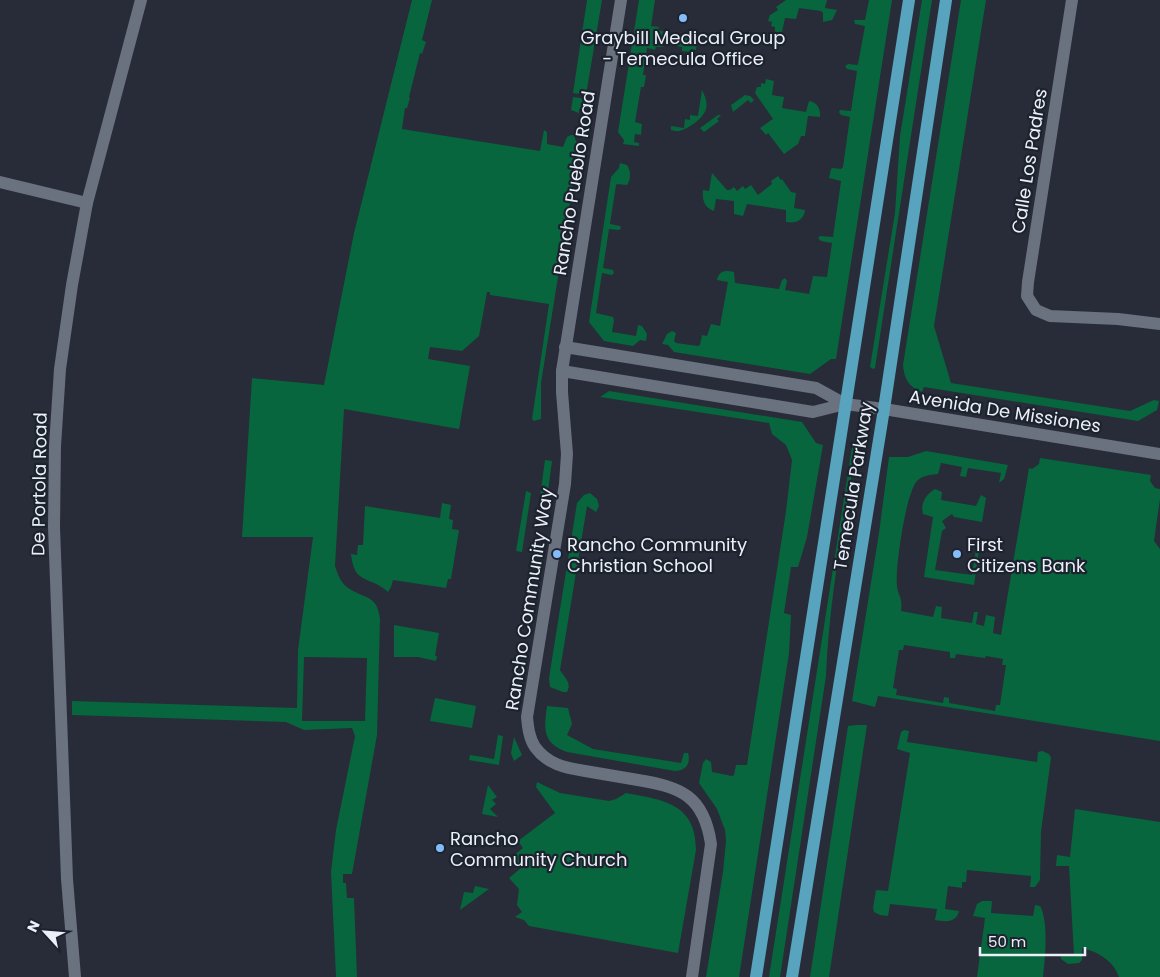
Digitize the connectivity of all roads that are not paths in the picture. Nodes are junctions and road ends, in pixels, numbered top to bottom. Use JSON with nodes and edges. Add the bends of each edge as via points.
{"nodes":[{"id":1,"x":141,"y":0,"type":"edge"},
{"id":2,"x":621,"y":0,"type":"edge"},
{"id":3,"x":909,"y":0,"type":"edge"},
{"id":4,"x":946,"y":0,"type":"edge"},
{"id":5,"x":1072,"y":0,"type":"edge"},
{"id":6,"x":0,"y":182,"type":"edge"},
{"id":7,"x":87,"y":203,"type":"junction"},
{"id":8,"x":1160,"y":324,"type":"edge"},
{"id":9,"x":565,"y":347,"type":"junction"},
{"id":10,"x":562,"y":371,"type":"junction"},
{"id":11,"x":845,"y":404,"type":"junction"},
{"id":12,"x":884,"y":409,"type":"junction"},
{"id":13,"x":1160,"y":454,"type":"edge"},
{"id":14,"x":75,"y":977,"type":"edge"},
{"id":15,"x":692,"y":977,"type":"edge"},
{"id":16,"x":756,"y":977,"type":"edge"},
{"id":17,"x":792,"y":977,"type":"edge"}],
"edges":[{"from":1,"to":7,"type":"street","name":"De Portola Road"},
{"from":2,"to":9,"type":"street","name":"Rancho Pueblo Road"},
{"from":3,"to":11,"type":"main road","name":"Temecula Parkway"},
{"from":4,"to":12,"type":"main road","name":"Temecula Parkway"},
{"from":5,"to":8,"type":"street","name":"Calle Los Padres","via":[[1027,296],[1036,310],[1050,316]]},
{"from":6,"to":7,"type":"street"},
{"from":7,"to":14,"type":"street","name":"De Portola Road","via":[[60,369],[55,446],[54,518],[67,879]]},
{"from":9,"to":10,"type":"street","name":"Rancho Pueblo Road"},
{"from":9,"to":11,"type":"street","name":"Avenida De Missiones","via":[[816,388]]},
{"from":10,"to":11,"type":"street","name":"Avenida De Missiones","via":[[813,412]]},
{"from":10,"to":15,"type":"street","name":"Rancho Community Way","via":[[567,454],[565,484],[527,717],[529,732],[534,746],[552,764],[663,784],[679,790],[700,810],[711,844]]},
{"from":11,"to":12,"type":"street","name":"Avenida De Missiones"},
{"from":11,"to":16,"type":"main road","name":"Temecula Parkway"},
{"from":12,"to":13,"type":"street","name":"Avenida De Missiones"},
{"from":12,"to":17,"type":"main road","name":"Temecula Parkway"}]}
